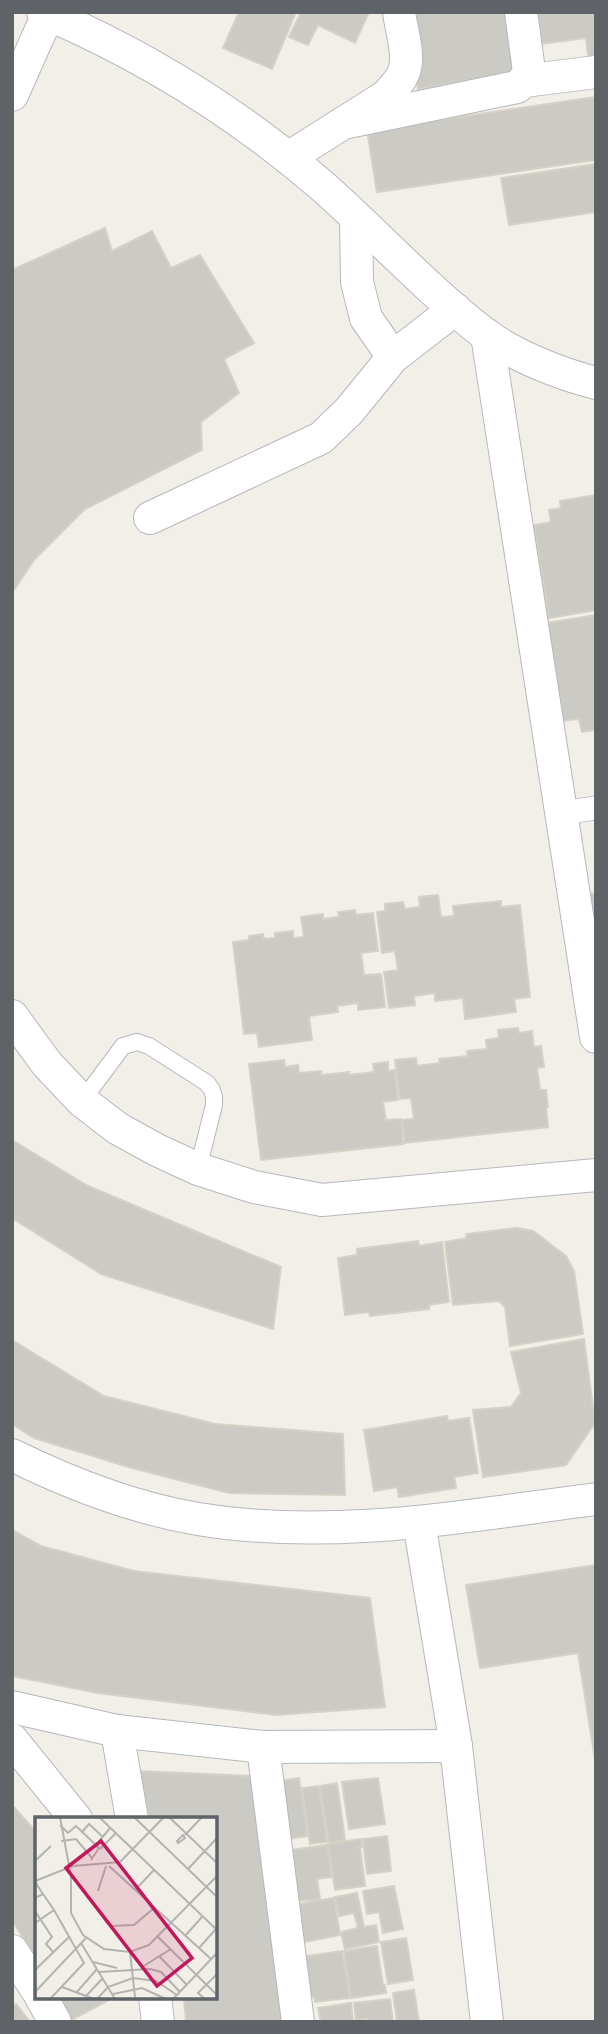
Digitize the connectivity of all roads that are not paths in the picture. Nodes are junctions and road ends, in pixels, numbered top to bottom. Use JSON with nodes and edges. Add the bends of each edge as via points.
{"nodes":[{"id":1,"x":399,"y":12,"type":"edge"},
{"id":2,"x":521,"y":12,"type":"edge"},
{"id":3,"x":47,"y":13,"type":"edge"},
{"id":4,"x":596,"y":72,"type":"edge"},
{"id":5,"x":524,"y":81,"type":"junction"},
{"id":6,"x":12,"y":95,"type":"edge"},
{"id":7,"x":343,"y":123,"type":"junction"},
{"id":8,"x":288,"y":158,"type":"junction"},
{"id":9,"x":356,"y":218,"type":"junction"},
{"id":10,"x":455,"y":309,"type":"junction"},
{"id":11,"x":487,"y":335,"type":"junction"},
{"id":12,"x":393,"y":357,"type":"junction"},
{"id":13,"x":596,"y":383,"type":"edge"},
{"id":14,"x":150,"y":518,"type":"dead end"},
{"id":15,"x":596,"y":808,"type":"edge"},
{"id":16,"x":561,"y":813,"type":"junction"},
{"id":17,"x":12,"y":1016,"type":"edge"},
{"id":18,"x":596,"y":1037,"type":"edge"},
{"id":19,"x":82,"y":1101,"type":"junction"},
{"id":20,"x":198,"y":1170,"type":"junction"},
{"id":21,"x":596,"y":1175,"type":"edge"},
{"id":22,"x":12,"y":1455,"type":"edge"},
{"id":23,"x":596,"y":1499,"type":"edge"},
{"id":24,"x":419,"y":1522,"type":"junction"},
{"id":25,"x":12,"y":1707,"type":"edge"},
{"id":26,"x":117,"y":1731,"type":"junction"},
{"id":27,"x":12,"y":1740,"type":"edge"},
{"id":28,"x":456,"y":1746,"type":"junction"},
{"id":29,"x":263,"y":1747,"type":"junction"},
{"id":30,"x":74,"y":1817,"type":"edge"},
{"id":31,"x":132,"y":1817,"type":"edge"},
{"id":32,"x":12,"y":1951,"type":"edge"},
{"id":33,"x":35,"y":1987,"type":"edge"},
{"id":34,"x":42,"y":1999,"type":"edge"},
{"id":35,"x":155,"y":1999,"type":"edge"},
{"id":36,"x":55,"y":2022,"type":"edge"},
{"id":37,"x":158,"y":2022,"type":"edge"},
{"id":38,"x":298,"y":2022,"type":"edge"},
{"id":39,"x":487,"y":2022,"type":"edge"}],
"edges":[{"from":1,"to":7,"type":"street","via":[[405,69],[386,96]]},
{"from":2,"to":5,"type":"street","via":[[529,71]]},
{"from":3,"to":6,"type":"street"},
{"from":3,"to":8,"type":"street","via":[[151,65]]},
{"from":4,"to":5,"type":"street"},
{"from":5,"to":7,"type":"street","via":[[506,90]]},
{"from":7,"to":8,"type":"street"},
{"from":8,"to":9,"type":"street"},
{"from":9,"to":10,"type":"street"},
{"from":9,"to":12,"type":"street","via":[[357,282],[366,318]]},
{"from":10,"to":11,"type":"street"},
{"from":10,"to":12,"type":"street"},
{"from":11,"to":13,"type":"street","via":[[552,369]]},
{"from":11,"to":16,"type":"street"},
{"from":12,"to":14,"type":"street","via":[[321,438]]},
{"from":15,"to":16,"type":"street"},
{"from":16,"to":18,"type":"street"},
{"from":17,"to":19,"type":"street"},
{"from":19,"to":20,"type":"street","via":[[117,1128]]},
{"from":19,"to":20,"type":"lane","via":[[123,1046],[136,1042],[149,1046],[201,1078],[212,1090],[214,1105]]},
{"from":20,"to":21,"type":"street","via":[[322,1200]]},
{"from":22,"to":24,"type":"street","via":[[106,1495],[197,1519],[313,1529]]},
{"from":23,"to":24,"type":"street"},
{"from":24,"to":28,"type":"street"},
{"from":25,"to":26,"type":"street"},
{"from":26,"to":29,"type":"street"},
{"from":26,"to":31,"type":"street"},
{"from":27,"to":30,"type":"street"},
{"from":28,"to":29,"type":"street"},
{"from":28,"to":39,"type":"street"},
{"from":29,"to":38,"type":"street"},
{"from":32,"to":33,"type":"street"},
{"from":34,"to":36,"type":"street"},
{"from":35,"to":37,"type":"street"}]}
